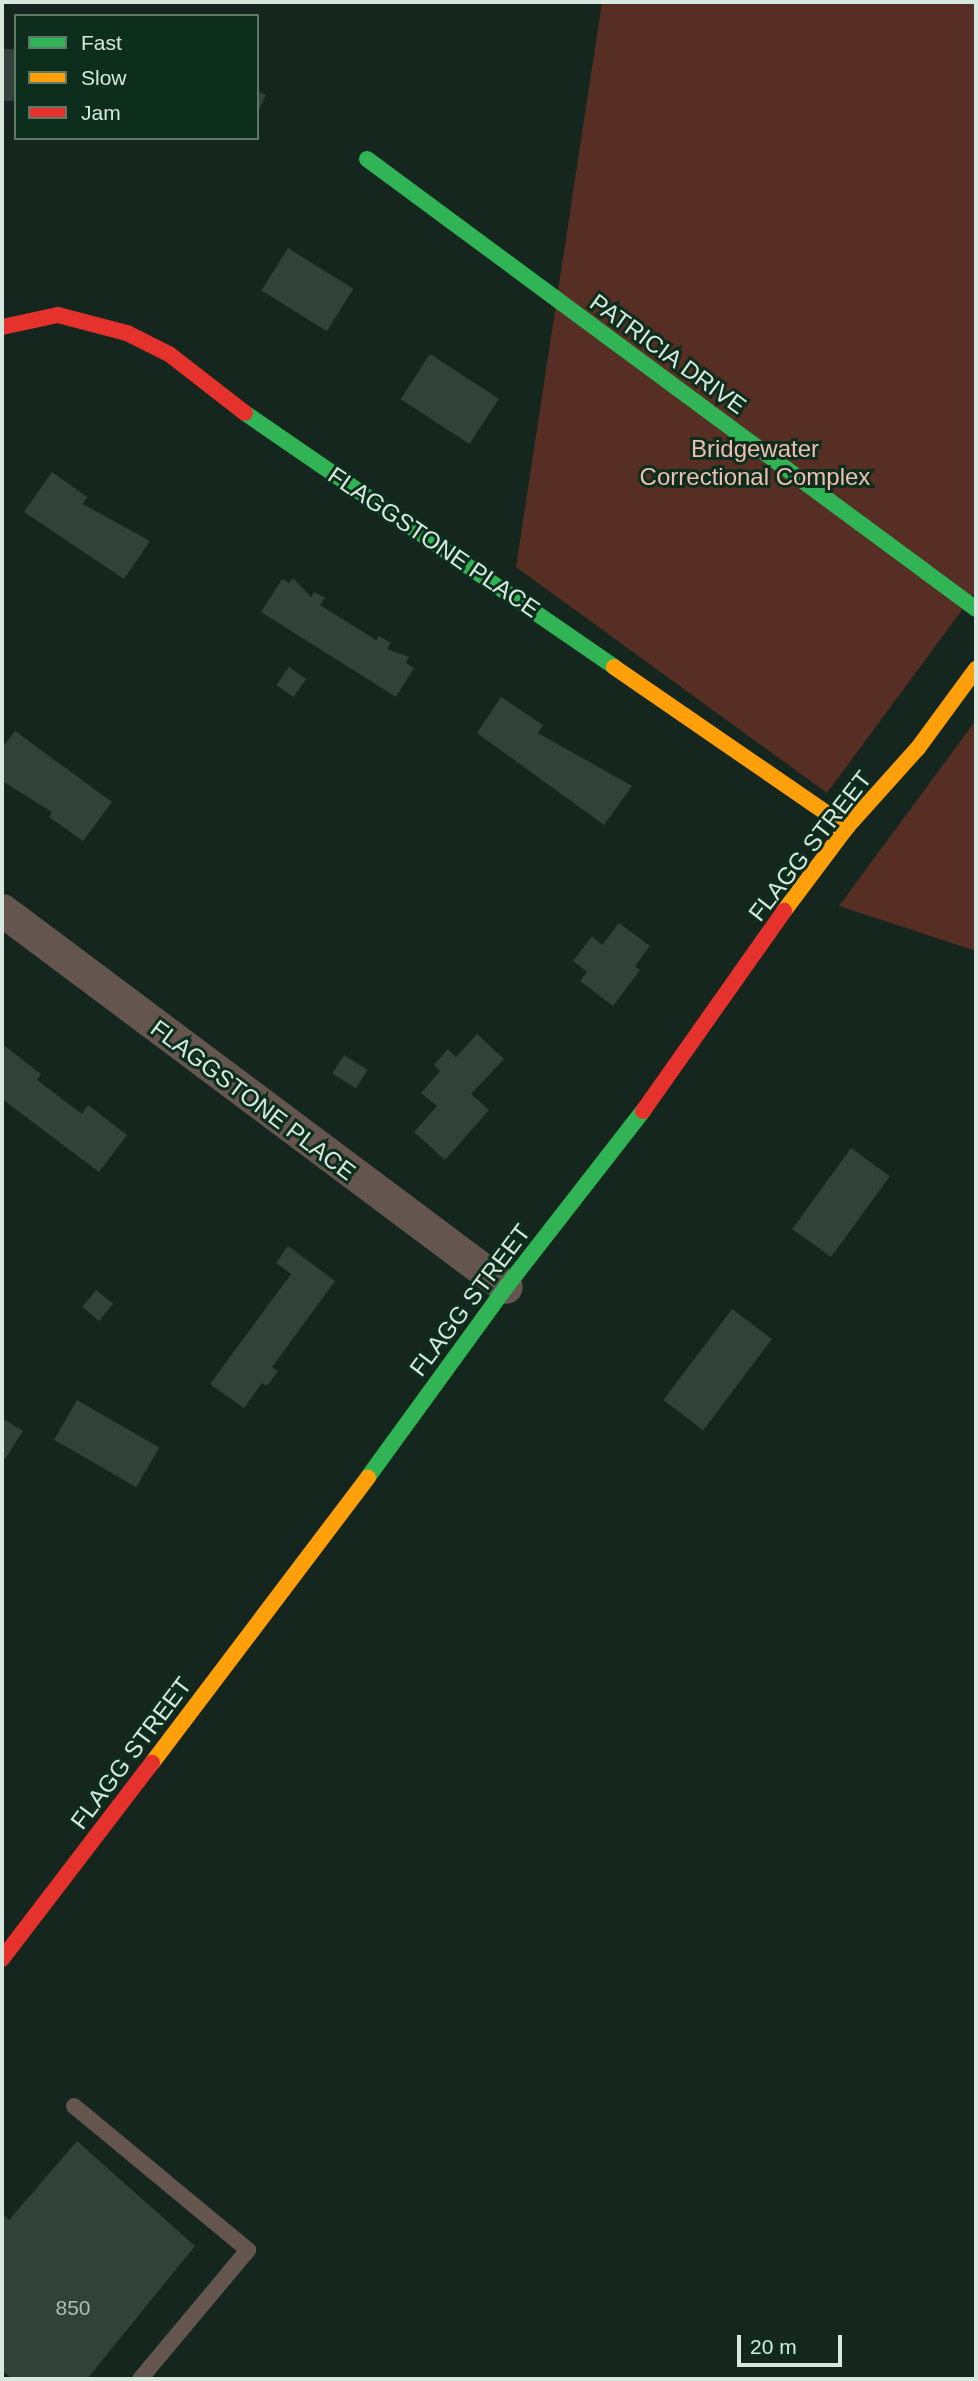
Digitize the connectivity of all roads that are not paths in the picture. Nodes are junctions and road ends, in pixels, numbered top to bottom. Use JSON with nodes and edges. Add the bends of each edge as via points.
{"nodes":[{"id":1,"x":368,"y":159,"type":"dead end"},
{"id":2,"x":2,"y":327,"type":"edge"},
{"id":3,"x":976,"y":609,"type":"edge"},
{"id":4,"x":976,"y":669,"type":"edge"},
{"id":5,"x":847,"y":827,"type":"junction"},
{"id":6,"x":2,"y":910,"type":"edge"},
{"id":7,"x":506,"y":1287,"type":"junction"},
{"id":8,"x":2,"y":1959,"type":"edge"},
{"id":9,"x":74,"y":2106,"type":"dead end"},
{"id":10,"x":140,"y":2379,"type":"edge"}],
"edges":[{"from":1,"to":3,"type":"street","name":"PATRICIA DRIVE"},
{"from":2,"to":5,"type":"street","name":"FLAGGSTONE PLACE","via":[[58,315],[81,318],[127,332],[169,355],[245,413]]},
{"from":4,"to":5,"type":"street","name":"FLAGG STREET","via":[[918,748]]},
{"from":5,"to":7,"type":"street","name":"FLAGG STREET","via":[[671,1075]]},
{"from":6,"to":7,"type":"street","name":"FLAGGSTONE PLACE"},
{"from":7,"to":8,"type":"street","name":"FLAGG STREET","via":[[297,1574]]},
{"from":9,"to":10,"type":"lane","via":[[248,2250]]}]}
